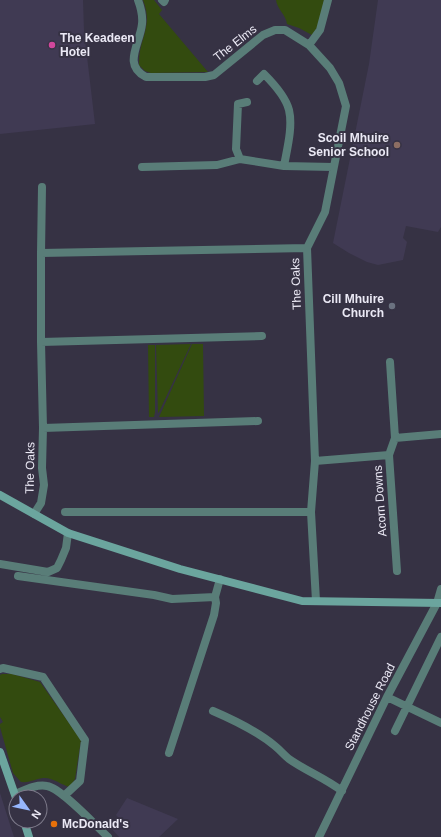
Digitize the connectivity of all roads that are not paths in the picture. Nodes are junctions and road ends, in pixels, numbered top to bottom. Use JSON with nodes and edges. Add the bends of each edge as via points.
{"nodes":[{"id":1,"x":138,"y":0,"type":"edge"},
{"id":2,"x":162,"y":0,"type":"edge"},
{"id":3,"x":165,"y":0,"type":"edge"},
{"id":4,"x":328,"y":0,"type":"edge"},
{"id":5,"x":309,"y":45,"type":"junction"},
{"id":6,"x":257,"y":81,"type":"dead end"},
{"id":7,"x":247,"y":102,"type":"dead end"},
{"id":8,"x":240,"y":159,"type":"junction"},
{"id":9,"x":284,"y":166,"type":"junction"},
{"id":10,"x":142,"y":167,"type":"dead end"},
{"id":11,"x":333,"y":167,"type":"junction"},
{"id":12,"x":42,"y":187,"type":"dead end"},
{"id":13,"x":307,"y":248,"type":"junction"},
{"id":14,"x":41,"y":253,"type":"junction"},
{"id":15,"x":262,"y":336,"type":"dead end"},
{"id":16,"x":41,"y":342,"type":"junction"},
{"id":17,"x":390,"y":362,"type":"dead end"},
{"id":18,"x":258,"y":421,"type":"dead end"},
{"id":19,"x":43,"y":428,"type":"junction"},
{"id":20,"x":441,"y":434,"type":"edge"},
{"id":21,"x":394,"y":438,"type":"junction"},
{"id":22,"x":390,"y":455,"type":"junction"},
{"id":23,"x":316,"y":461,"type":"junction"},
{"id":24,"x":0,"y":495,"type":"edge"},
{"id":25,"x":65,"y":512,"type":"dead end"},
{"id":26,"x":311,"y":512,"type":"junction"},
{"id":27,"x":34,"y":514,"type":"junction"},
{"id":28,"x":68,"y":532,"type":"junction"},
{"id":29,"x":0,"y":564,"type":"edge"},
{"id":30,"x":397,"y":572,"type":"dead end"},
{"id":31,"x":18,"y":576,"type":"dead end"},
{"id":32,"x":220,"y":579,"type":"junction"},
{"id":33,"x":441,"y":588,"type":"edge"},
{"id":34,"x":215,"y":597,"type":"junction"},
{"id":35,"x":316,"y":601,"type":"junction"},
{"id":36,"x":439,"y":603,"type":"edge"},
{"id":37,"x":441,"y":637,"type":"edge"},
{"id":38,"x":0,"y":669,"type":"edge"},
{"id":39,"x":387,"y":697,"type":"junction"},
{"id":40,"x":406,"y":707,"type":"junction"},
{"id":41,"x":213,"y":711,"type":"dead end"},
{"id":42,"x":441,"y":723,"type":"edge"},
{"id":43,"x":395,"y":731,"type":"dead end"},
{"id":44,"x":0,"y":752,"type":"edge"},
{"id":45,"x":169,"y":753,"type":"dead end"},
{"id":46,"x":13,"y":789,"type":"edge"},
{"id":47,"x":30,"y":789,"type":"edge"},
{"id":48,"x":342,"y":791,"type":"junction"},
{"id":49,"x":65,"y":795,"type":"junction"},
{"id":50,"x":108,"y":837,"type":"edge"},
{"id":51,"x":319,"y":837,"type":"edge"}],
"edges":[{"from":1,"to":5,"type":"street","name":"The Elms","via":[[143,14],[134,68],[146,77],[214,75],[263,35],[275,30],[285,30]]},
{"from":2,"to":3,"type":"street"},
{"from":4,"to":5,"type":"street","via":[[320,30]]},
{"from":5,"to":11,"type":"street","name":"The Elms","via":[[330,68],[339,83],[346,106]]},
{"from":6,"to":9,"type":"street","via":[[264,74],[274,84],[289,109],[290,126]]},
{"from":7,"to":8,"type":"street","via":[[238,104],[236,149]]},
{"from":8,"to":9,"type":"street"},
{"from":8,"to":10,"type":"street","via":[[217,165]]},
{"from":9,"to":11,"type":"street"},
{"from":11,"to":13,"type":"street","name":"The Elms","via":[[325,212]]},
{"from":12,"to":14,"type":"street","name":"The Oaks"},
{"from":13,"to":14,"type":"street","name":"The Oaks"},
{"from":13,"to":23,"type":"street","name":"The Oaks"},
{"from":14,"to":16,"type":"street","name":"The Oaks"},
{"from":15,"to":16,"type":"street"},
{"from":16,"to":19,"type":"street","name":"The Oaks"},
{"from":17,"to":21,"type":"street"},
{"from":18,"to":19,"type":"street"},
{"from":19,"to":27,"type":"street","name":"The Oaks","via":[[44,485],[41,503]]},
{"from":20,"to":21,"type":"street"},
{"from":21,"to":22,"type":"street"},
{"from":22,"to":23,"type":"street","name":"Acorn Downs"},
{"from":22,"to":30,"type":"street","name":"Acorn Downs"},
{"from":23,"to":26,"type":"street","name":"The Oaks"},
{"from":24,"to":27,"type":"street"},
{"from":25,"to":26,"type":"street"},
{"from":26,"to":35,"type":"street","name":"The Oaks"},
{"from":27,"to":28,"type":"street"},
{"from":28,"to":29,"type":"street","via":[[62,560],[56,568],[48,572]]},
{"from":28,"to":32,"type":"street","via":[[180,569]]},
{"from":31,"to":34,"type":"street","via":[[172,599]]},
{"from":32,"to":34,"type":"street"},
{"from":32,"to":35,"type":"street","via":[[302,601]]},
{"from":33,"to":36,"type":"street","name":"Standhouse Road"},
{"from":34,"to":45,"type":"street","via":[[214,615]]},
{"from":35,"to":36,"type":"street"},
{"from":36,"to":39,"type":"street","name":"Standhouse Road"},
{"from":37,"to":40,"type":"street"},
{"from":38,"to":49,"type":"street","via":[[42,677],[85,740],[80,781]]},
{"from":39,"to":40,"type":"street"},
{"from":39,"to":48,"type":"street","name":"Standhouse Road"},
{"from":40,"to":42,"type":"street"},
{"from":40,"to":43,"type":"street"},
{"from":41,"to":48,"type":"street","via":[[262,737],[287,758]]},
{"from":44,"to":46,"type":"street"},
{"from":47,"to":49,"type":"street","via":[[49,786]]},
{"from":48,"to":51,"type":"street","name":"Standhouse Road"},
{"from":49,"to":50,"type":"street"}]}
